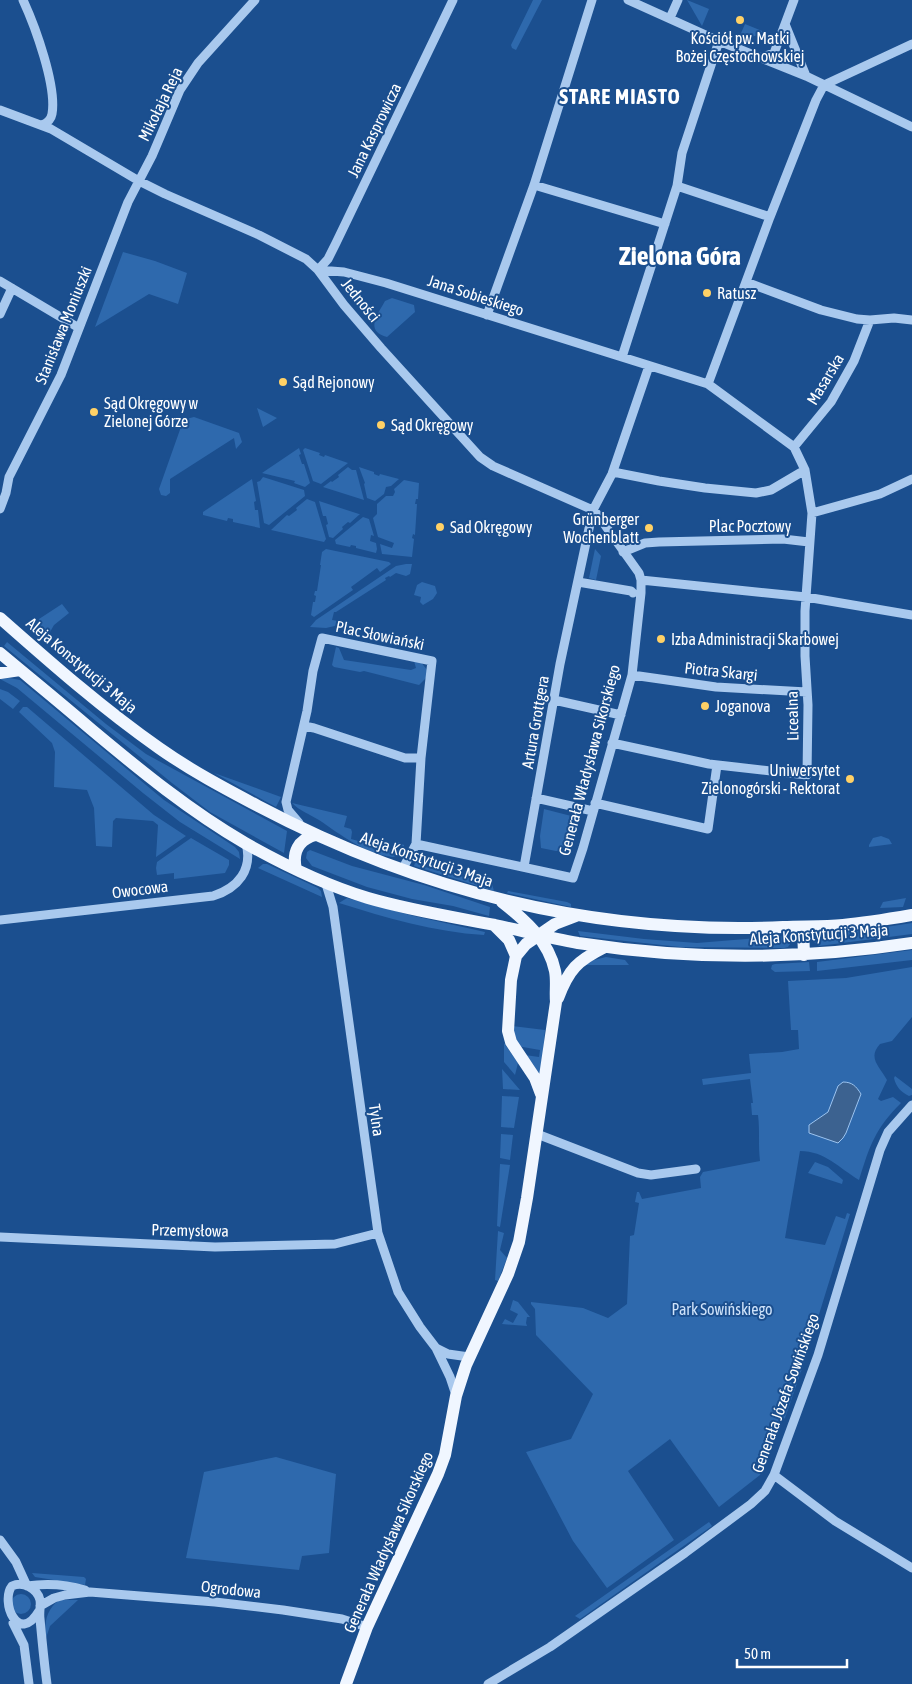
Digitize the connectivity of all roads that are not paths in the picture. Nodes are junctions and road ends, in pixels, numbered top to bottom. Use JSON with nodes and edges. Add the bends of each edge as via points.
{"nodes":[{"id":1,"x":255,"y":0,"type":"edge"},
{"id":2,"x":453,"y":0,"type":"edge"},
{"id":3,"x":592,"y":0,"type":"edge"},
{"id":4,"x":628,"y":0,"type":"edge"},
{"id":5,"x":678,"y":0,"type":"edge"},
{"id":6,"x":794,"y":0,"type":"edge"},
{"id":7,"x":25,"y":3,"type":"edge"},
{"id":8,"x":666,"y":16,"type":"junction"},
{"id":9,"x":785,"y":24,"type":"junction"},
{"id":10,"x":719,"y":41,"type":"junction"},
{"id":11,"x":912,"y":44,"type":"edge"},
{"id":12,"x":763,"y":57,"type":"junction"},
{"id":13,"x":806,"y":76,"type":"junction"},
{"id":14,"x":824,"y":85,"type":"junction"},
{"id":15,"x":0,"y":110,"type":"edge"},
{"id":16,"x":42,"y":126,"type":"junction"},
{"id":17,"x":912,"y":127,"type":"edge"},
{"id":18,"x":139,"y":181,"type":"junction"},
{"id":19,"x":534,"y":185,"type":"junction"},
{"id":20,"x":677,"y":186,"type":"junction"},
{"id":21,"x":770,"y":217,"type":"junction"},
{"id":22,"x":665,"y":224,"type":"junction"},
{"id":23,"x":318,"y":270,"type":"junction"},
{"id":24,"x":0,"y":281,"type":"edge"},
{"id":25,"x":746,"y":282,"type":"junction"},
{"id":26,"x":12,"y":288,"type":"junction"},
{"id":27,"x":0,"y":314,"type":"edge"},
{"id":28,"x":487,"y":315,"type":"junction"},
{"id":29,"x":870,"y":320,"type":"junction"},
{"id":30,"x":912,"y":320,"type":"edge"},
{"id":31,"x":78,"y":328,"type":"junction"},
{"id":32,"x":622,"y":357,"type":"junction"},
{"id":33,"x":649,"y":366,"type":"junction"},
{"id":34,"x":708,"y":384,"type":"junction"},
{"id":35,"x":794,"y":447,"type":"junction"},
{"id":36,"x":805,"y":470,"type":"junction"},
{"id":37,"x":613,"y":472,"type":"junction"},
{"id":38,"x":9,"y":477,"type":"junction"},
{"id":39,"x":912,"y":479,"type":"edge"},
{"id":40,"x":0,"y":485,"type":"edge"},
{"id":41,"x":0,"y":508,"type":"edge"},
{"id":42,"x":593,"y":510,"type":"junction"},
{"id":43,"x":812,"y":513,"type":"junction"},
{"id":44,"x":809,"y":542,"type":"junction"},
{"id":45,"x":623,"y":552,"type":"junction"},
{"id":46,"x":641,"y":580,"type":"junction"},
{"id":47,"x":578,"y":582,"type":"junction"},
{"id":48,"x":633,"y":593,"type":"dead end"},
{"id":49,"x":806,"y":597,"type":"junction"},
{"id":50,"x":912,"y":615,"type":"edge"},
{"id":51,"x":0,"y":618,"type":"edge"},
{"id":52,"x":0,"y":653,"type":"edge"},
{"id":53,"x":20,"y":670,"type":"junction"},
{"id":54,"x":0,"y":673,"type":"edge"},
{"id":55,"x":632,"y":675,"type":"junction"},
{"id":56,"x":807,"y":692,"type":"junction"},
{"id":57,"x":554,"y":702,"type":"junction"},
{"id":58,"x":621,"y":715,"type":"junction"},
{"id":59,"x":304,"y":726,"type":"junction"},
{"id":60,"x":612,"y":743,"type":"junction"},
{"id":61,"x":421,"y":758,"type":"junction"},
{"id":62,"x":717,"y":765,"type":"junction"},
{"id":63,"x":536,"y":798,"type":"junction"},
{"id":64,"x":594,"y":807,"type":"junction"},
{"id":65,"x":315,"y":835,"type":"junction"},
{"id":66,"x":246,"y":843,"type":"junction"},
{"id":67,"x":416,"y":844,"type":"junction"},
{"id":68,"x":524,"y":867,"type":"junction"},
{"id":69,"x":296,"y":869,"type":"junction"},
{"id":70,"x":402,"y":870,"type":"junction"},
{"id":71,"x":326,"y":884,"type":"junction"},
{"id":72,"x":500,"y":900,"type":"junction"},
{"id":73,"x":912,"y":915,"type":"edge"},
{"id":74,"x":576,"y":916,"type":"junction"},
{"id":75,"x":0,"y":920,"type":"edge"},
{"id":76,"x":494,"y":925,"type":"junction"},
{"id":77,"x":803,"y":927,"type":"junction"},
{"id":78,"x":538,"y":935,"type":"junction"},
{"id":79,"x":912,"y":943,"type":"edge"},
{"id":80,"x":606,"y":947,"type":"junction"},
{"id":81,"x":804,"y":955,"type":"junction"},
{"id":82,"x":516,"y":956,"type":"junction"},
{"id":83,"x":556,"y":1002,"type":"junction"},
{"id":84,"x":542,"y":1097,"type":"junction"},
{"id":85,"x":912,"y":1105,"type":"edge"},
{"id":86,"x":537,"y":1134,"type":"junction"},
{"id":87,"x":696,"y":1169,"type":"dead end"},
{"id":88,"x":378,"y":1234,"type":"junction"},
{"id":89,"x":0,"y":1237,"type":"edge"},
{"id":90,"x":436,"y":1348,"type":"junction"},
{"id":91,"x":469,"y":1358,"type":"junction"},
{"id":92,"x":456,"y":1396,"type":"junction"},
{"id":93,"x":774,"y":1475,"type":"junction"},
{"id":94,"x":0,"y":1540,"type":"edge"},
{"id":95,"x":912,"y":1568,"type":"edge"},
{"id":96,"x":27,"y":1586,"type":"junction"},
{"id":97,"x":2,"y":1592,"type":"edge"},
{"id":98,"x":90,"y":1592,"type":"junction"},
{"id":99,"x":39,"y":1608,"type":"junction"},
{"id":100,"x":7,"y":1620,"type":"edge"},
{"id":101,"x":368,"y":1627,"type":"junction"},
{"id":102,"x":28,"y":1684,"type":"edge"},
{"id":103,"x":47,"y":1684,"type":"edge"},
{"id":104,"x":346,"y":1684,"type":"edge"},
{"id":105,"x":488,"y":1684,"type":"edge"}],
"edges":[{"from":1,"to":18,"type":"street","name":"Mikołaja Reja","via":[[185,82]]},
{"from":2,"to":23,"type":"street","name":"Jana Kasprowicza","via":[[328,259]]},
{"from":3,"to":19,"type":"street"},
{"from":4,"to":8,"type":"street"},
{"from":5,"to":8,"type":"street"},
{"from":6,"to":9,"type":"street"},
{"from":7,"to":16,"type":"street","via":[[52,86],[52,116]]},
{"from":8,"to":10,"type":"street"},
{"from":9,"to":12,"type":"street","via":[[774,53]]},
{"from":9,"to":13,"type":"street"},
{"from":10,"to":12,"type":"street"},
{"from":10,"to":20,"type":"street","via":[[682,153]]},
{"from":11,"to":14,"type":"street"},
{"from":12,"to":13,"type":"street"},
{"from":13,"to":14,"type":"street"},
{"from":14,"to":17,"type":"street"},
{"from":14,"to":21,"type":"street"},
{"from":15,"to":16,"type":"street","name":"Jedności"},
{"from":16,"to":18,"type":"street","name":"Jedności"},
{"from":18,"to":23,"type":"street","name":"Jedności","via":[[286,248]]},
{"from":18,"to":31,"type":"street","name":"Stanisława Moniuszki"},
{"from":19,"to":22,"type":"street"},
{"from":19,"to":28,"type":"street"},
{"from":20,"to":21,"type":"street"},
{"from":20,"to":22,"type":"street"},
{"from":21,"to":25,"type":"street"},
{"from":22,"to":32,"type":"street"},
{"from":23,"to":28,"type":"street","name":"Jana Sobieskiego","via":[[344,272]]},
{"from":23,"to":42,"type":"street","name":"Jedności","via":[[381,348],[485,461]]},
{"from":24,"to":26,"type":"street"},
{"from":25,"to":29,"type":"street","via":[[821,310]]},
{"from":25,"to":34,"type":"street"},
{"from":26,"to":27,"type":"street"},
{"from":26,"to":31,"type":"street"},
{"from":28,"to":32,"type":"street","name":"Jana Sobieskiego"},
{"from":29,"to":30,"type":"street"},
{"from":29,"to":35,"type":"street","name":"Masarska","via":[[854,361],[831,402]]},
{"from":31,"to":38,"type":"street","name":"Stanisława Moniuszki","via":[[61,375]]},
{"from":32,"to":33,"type":"street","name":"Jana Sobieskiego"},
{"from":33,"to":34,"type":"street","name":"Jana Sobieskiego"},
{"from":33,"to":37,"type":"street"},
{"from":34,"to":35,"type":"street","name":"Jana Sobieskiego"},
{"from":35,"to":36,"type":"street"},
{"from":36,"to":37,"type":"street","via":[[771,490],[756,493]]},
{"from":36,"to":43,"type":"street"},
{"from":37,"to":42,"type":"street"},
{"from":38,"to":40,"type":"street","name":"Stanisława Moniuszki"},
{"from":38,"to":41,"type":"street","name":"Stanisława Moniuszki"},
{"from":39,"to":43,"type":"street","via":[[882,493]]},
{"from":42,"to":45,"type":"street","name":"Jedności"},
{"from":42,"to":47,"type":"street"},
{"from":43,"to":44,"type":"street"},
{"from":44,"to":45,"type":"street","name":"Plac Pocztowy","via":[[783,539],[659,542],[645,543]]},
{"from":44,"to":49,"type":"street","name":"Plac Pocztowy"},
{"from":45,"to":46,"type":"street","name":"Jedności"},
{"from":46,"to":49,"type":"street"},
{"from":46,"to":55,"type":"street","name":"Generała Władysława Sikorskiego"},
{"from":47,"to":48,"type":"street"},
{"from":47,"to":57,"type":"street","name":"Artura Grottgera"},
{"from":49,"to":50,"type":"street"},
{"from":49,"to":56,"type":"street","name":"Licealna"},
{"from":51,"to":65,"type":"main road","name":"Aleja Konstytucji 3 Maja","via":[[110,712],[158,748],[231,792]]},
{"from":52,"to":53,"type":"main road","name":"Aleja Konstytucji 3 Maja"},
{"from":53,"to":54,"type":"main road"},
{"from":53,"to":66,"type":"main road","name":"Aleja Konstytucji 3 Maja","via":[[147,776]]},
{"from":55,"to":56,"type":"street","name":"Piotra Skargi","via":[[716,687]]},
{"from":55,"to":58,"type":"street","name":"Generała Władysława Sikorskiego"},
{"from":56,"to":62,"type":"street","name":"Licealna","via":[[806,775]]},
{"from":57,"to":58,"type":"street"},
{"from":57,"to":63,"type":"street","name":"Artura Grottgera"},
{"from":58,"to":60,"type":"street","name":"Generała Władysława Sikorskiego"},
{"from":59,"to":61,"type":"street","via":[[405,758]]},
{"from":59,"to":61,"type":"street","name":"Plac Słowiański","via":[[322,638],[432,661]]},
{"from":59,"to":65,"type":"street","name":"Plac Słowiański","via":[[286,802],[293,817]]},
{"from":60,"to":62,"type":"street","name":"Licealna"},
{"from":60,"to":64,"type":"street","name":"Generała Władysława Sikorskiego"},
{"from":61,"to":67,"type":"street","name":"Plac Słowiański"},
{"from":62,"to":64,"type":"street","via":[[708,829]]},
{"from":63,"to":64,"type":"street"},
{"from":63,"to":68,"type":"street","name":"Artura Grottgera"},
{"from":64,"to":68,"type":"street","name":"Generała Władysława Sikorskiego","via":[[573,878]]},
{"from":65,"to":69,"type":"main road","via":[[305,838],[296,851]]},
{"from":65,"to":70,"type":"main road","name":"Aleja Konstytucji 3 Maja"},
{"from":66,"to":69,"type":"main road","name":"Aleja Konstytucji 3 Maja"},
{"from":66,"to":75,"type":"street","name":"Owocowa","via":[[249,854],[243,875],[225,892],[213,896]]},
{"from":67,"to":68,"type":"street","name":"Generała Władysława Sikorskiego"},
{"from":67,"to":70,"type":"street","name":"Plac Słowiański"},
{"from":69,"to":71,"type":"main road","name":"Aleja Konstytucji 3 Maja"},
{"from":70,"to":72,"type":"main road","name":"Aleja Konstytucji 3 Maja"},
{"from":71,"to":76,"type":"main road","name":"Aleja Konstytucji 3 Maja","via":[[398,906]]},
{"from":71,"to":88,"type":"street","name":"Tylna","via":[[333,907]]},
{"from":72,"to":74,"type":"main road","name":"Aleja Konstytucji 3 Maja"},
{"from":72,"to":78,"type":"main road","name":"Generała Władysława Sikorskiego"},
{"from":73,"to":77,"type":"main road","name":"Aleja Konstytucji 3 Maja"},
{"from":74,"to":77,"type":"main road","name":"Aleja Konstytucji 3 Maja","via":[[690,928]]},
{"from":74,"to":78,"type":"main road"},
{"from":76,"to":78,"type":"main road","name":"Aleja Konstytucji 3 Maja"},
{"from":76,"to":82,"type":"main road","via":[[510,940]]},
{"from":77,"to":81,"type":"main road"},
{"from":78,"to":80,"type":"main road","name":"Aleja Konstytucji 3 Maja"},
{"from":78,"to":82,"type":"main road"},
{"from":78,"to":83,"type":"main road","name":"Generała Władysława Sikorskiego","via":[[555,972]]},
{"from":79,"to":81,"type":"main road","name":"Aleja Konstytucji 3 Maja"},
{"from":80,"to":81,"type":"main road","name":"Aleja Konstytucji 3 Maja","via":[[702,955]]},
{"from":80,"to":83,"type":"main road","via":[[576,965],[568,974]]},
{"from":82,"to":84,"type":"main road","via":[[508,1031]]},
{"from":83,"to":84,"type":"main road","name":"Generała Władysława Sikorskiego"},
{"from":84,"to":86,"type":"main road","name":"Generała Władysława Sikorskiego"},
{"from":85,"to":93,"type":"street","name":"Generała Józefa Sowińskiego","via":[[888,1132],[880,1150],[818,1355]]},
{"from":86,"to":87,"type":"street","via":[[638,1173],[651,1175]]},
{"from":86,"to":91,"type":"main road","name":"Generała Władysława Sikorskiego","via":[[518,1242],[508,1274]]},
{"from":88,"to":89,"type":"street","name":"Przemysłowa","via":[[334,1244],[215,1247]]},
{"from":88,"to":90,"type":"street","name":"Tylna","via":[[398,1292]]},
{"from":90,"to":91,"type":"street"},
{"from":90,"to":92,"type":"street","name":"Tylna"},
{"from":91,"to":92,"type":"main road","name":"Generała Władysława Sikorskiego"},
{"from":92,"to":101,"type":"main road","name":"Generała Władysława Sikorskiego","via":[[438,1474]]},
{"from":93,"to":95,"type":"street","via":[[835,1521]]},
{"from":93,"to":105,"type":"street","name":"Generała Józefa Sowińskiego","via":[[765,1491],[751,1504],[705,1538],[550,1647]]},
{"from":94,"to":96,"type":"street","via":[[16,1562]]},
{"from":96,"to":97,"type":"street","via":[[15,1585]]},
{"from":96,"to":98,"type":"street","name":"Ogrodowa","via":[[48,1583]]},
{"from":96,"to":99,"type":"street","via":[[37,1594]]},
{"from":97,"to":100,"type":"street","via":[[1,1609]]},
{"from":98,"to":99,"type":"street","name":"Ogrodowa","via":[[54,1598]]},
{"from":98,"to":101,"type":"street","name":"Ogrodowa","via":[[280,1610],[342,1619]]},
{"from":99,"to":100,"type":"street","via":[[36,1617],[25,1624]]},
{"from":99,"to":103,"type":"street"},
{"from":100,"to":102,"type":"street","via":[[24,1645]]},
{"from":101,"to":104,"type":"main road","name":"Generała Władysława Sikorskiego"}]}
